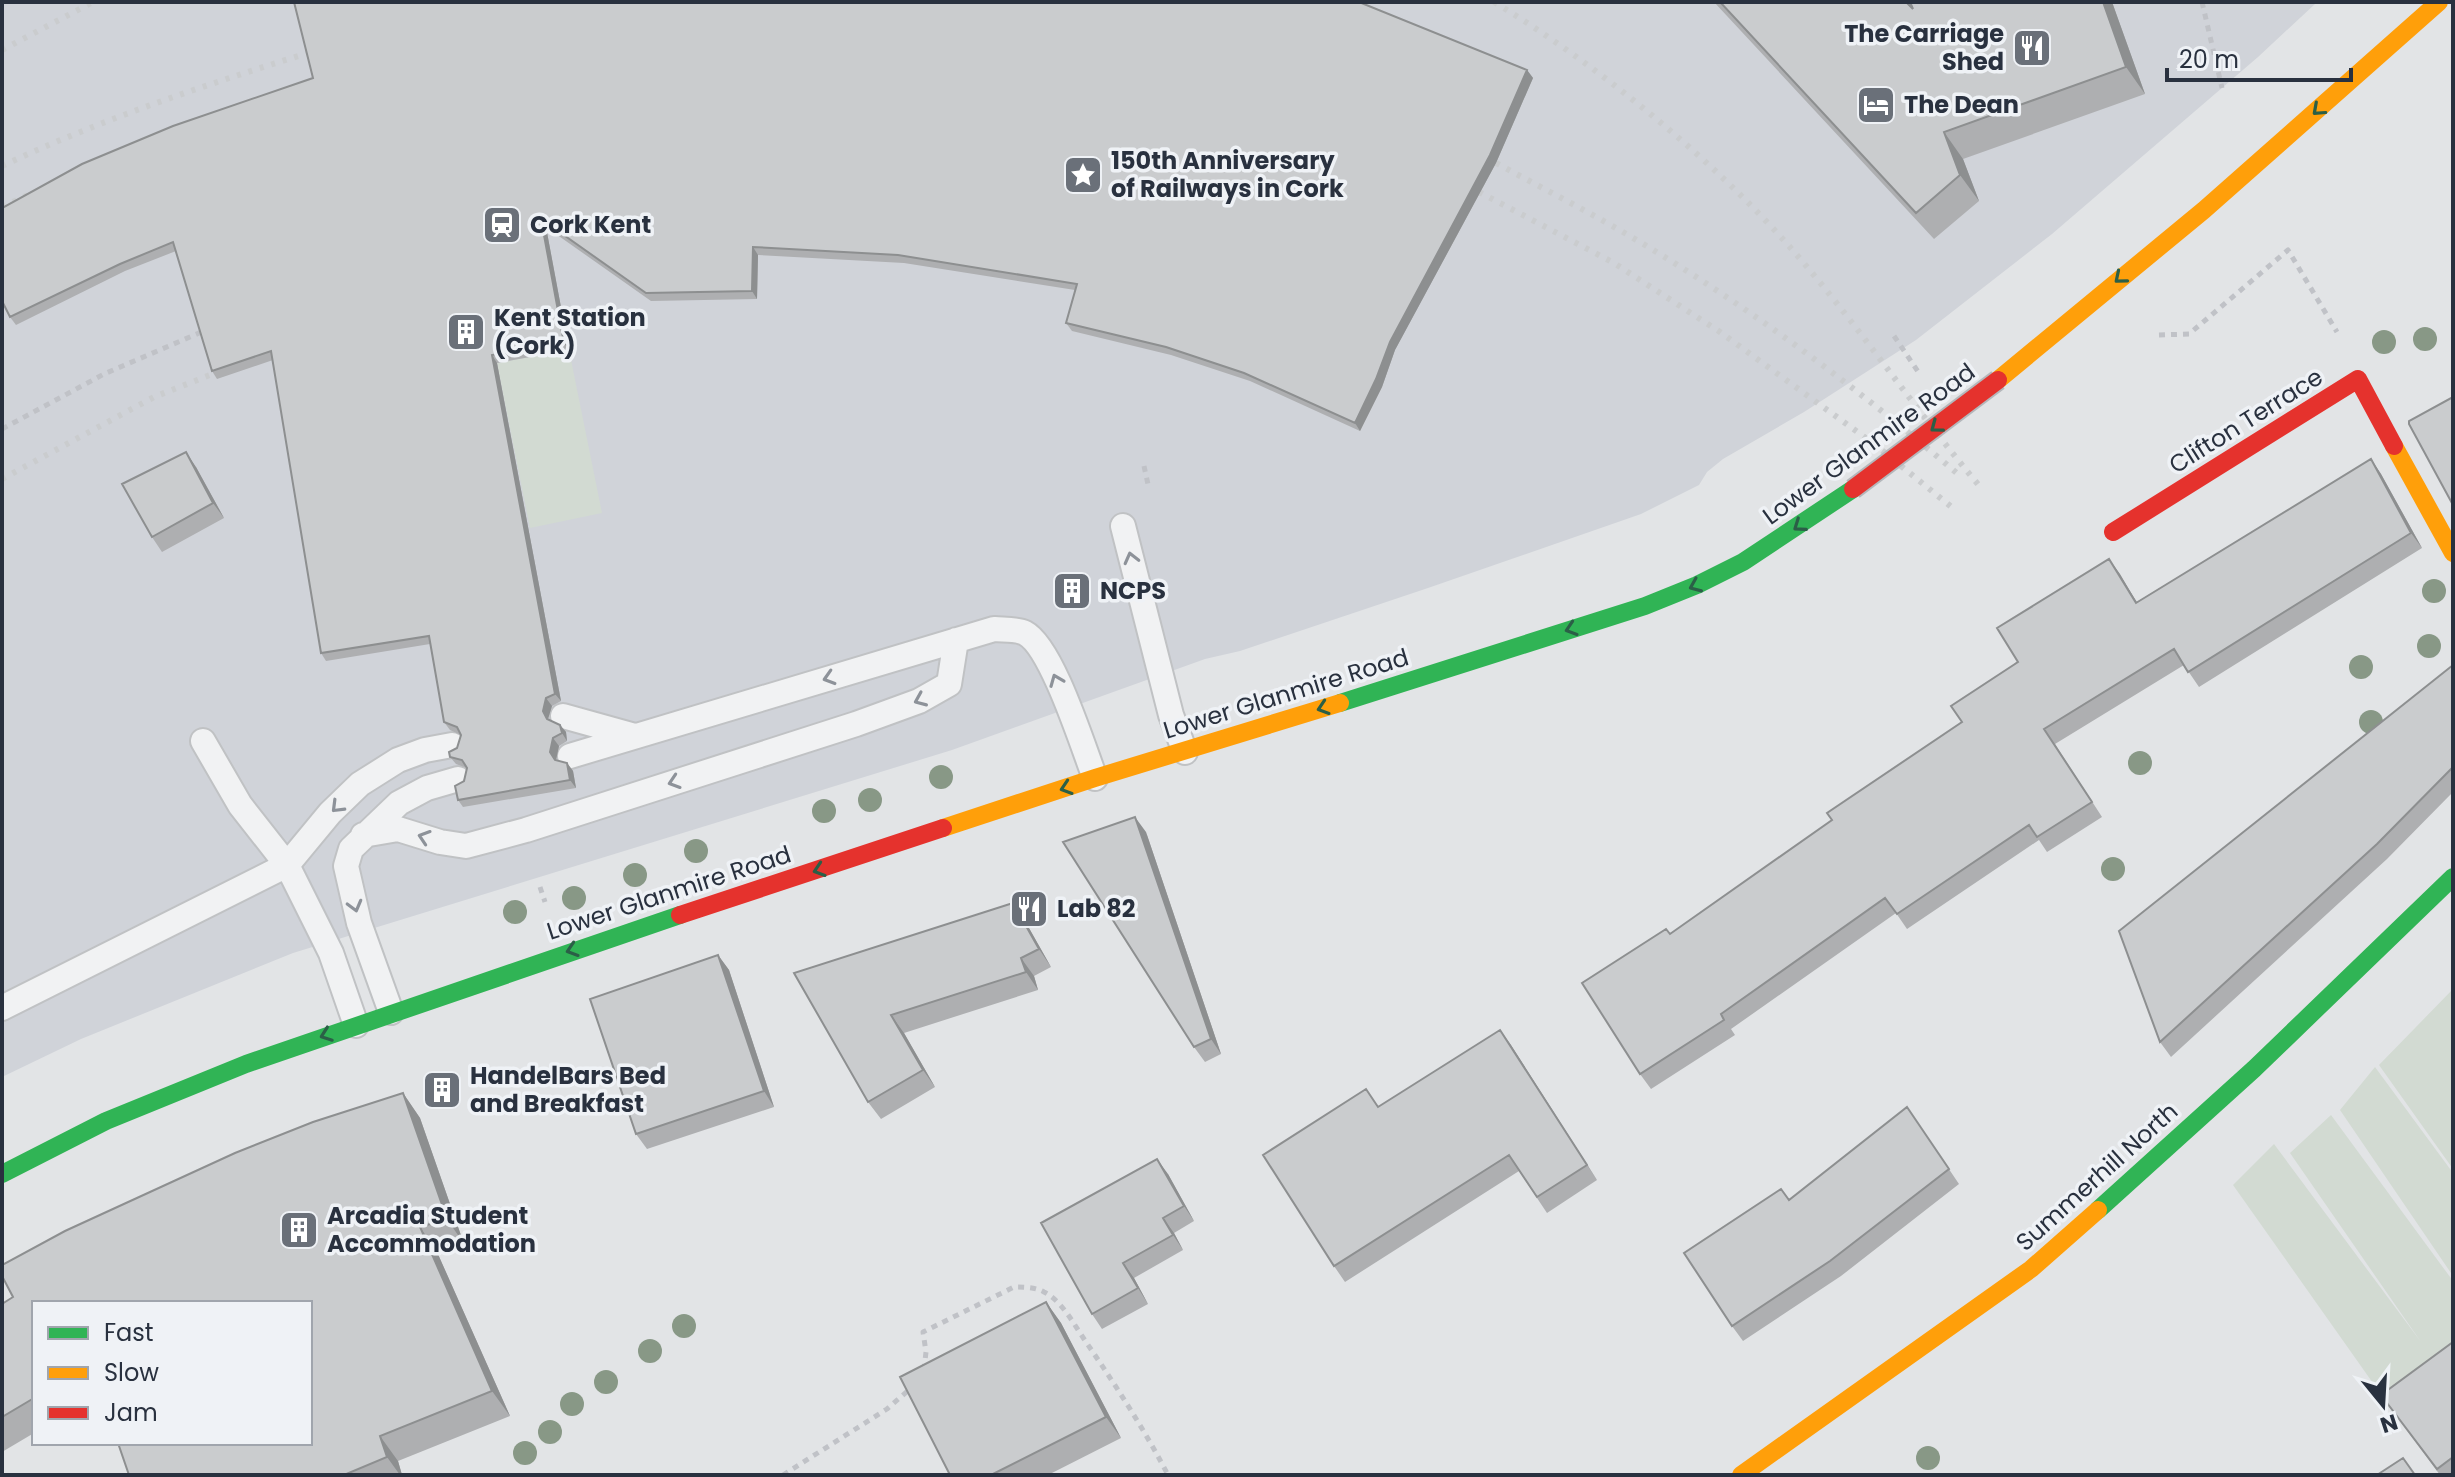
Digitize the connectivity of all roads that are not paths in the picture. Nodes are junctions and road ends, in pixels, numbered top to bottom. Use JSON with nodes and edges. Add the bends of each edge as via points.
{"nodes":[{"id":1,"x":2439,"y":2,"type":"edge"},
{"id":2,"x":1123,"y":526,"type":"dead end"},
{"id":3,"x":2113,"y":532,"type":"dead end"},
{"id":4,"x":2453,"y":553,"type":"edge"},
{"id":5,"x":956,"y":640,"type":"junction"},
{"id":6,"x":563,"y":716,"type":"dead end"},
{"id":7,"x":635,"y":736,"type":"junction"},
{"id":8,"x":203,"y":741,"type":"dead end"},
{"id":9,"x":452,"y":745,"type":"dead end"},
{"id":10,"x":1185,"y":752,"type":"junction"},
{"id":11,"x":570,"y":756,"type":"dead end"},
{"id":12,"x":1095,"y":778,"type":"junction"},
{"id":13,"x":458,"y":779,"type":"dead end"},
{"id":14,"x":363,"y":835,"type":"junction"},
{"id":15,"x":287,"y":865,"type":"junction"},
{"id":16,"x":2453,"y":877,"type":"edge"},
{"id":17,"x":2,"y":1008,"type":"edge"},
{"id":18,"x":391,"y":1012,"type":"junction"},
{"id":19,"x":356,"y":1025,"type":"junction"},
{"id":20,"x":2,"y":1174,"type":"edge"},
{"id":21,"x":1741,"y":1475,"type":"edge"}],
"edges":[{"from":1,"to":10,"type":"main road","name":"Lower Glanmire Road","one_way":true,"bridge":true,"via":[[2204,210],[1998,380],[1853,489],[1743,561],[1645,606]]},
{"from":10,"to":2,"type":"lane","one_way":true},
{"from":3,"to":4,"type":"main road","name":"Clifton Terrace","via":[[2358,379]]},
{"from":5,"to":7,"type":"lane","one_way":true},
{"from":12,"to":5,"type":"lane","one_way":true,"via":[[1041,649],[1024,633],[994,629]]},
{"from":5,"to":14,"type":"lane","one_way":true,"via":[[949,684],[856,724],[466,846],[398,829]]},
{"from":6,"to":7,"type":"lane"},
{"from":7,"to":11,"type":"lane"},
{"from":8,"to":15,"type":"lane","via":[[240,805]]},
{"from":9,"to":15,"type":"lane","one_way":true,"via":[[398,760],[360,784]]},
{"from":10,"to":12,"type":"main road","name":"Lower Glanmire Road"},
{"from":12,"to":18,"type":"main road","name":"Lower Glanmire Road","one_way":true},
{"from":13,"to":14,"type":"lane","via":[[399,803]]},
{"from":14,"to":18,"type":"lane","one_way":true,"via":[[351,849],[347,874]]},
{"from":15,"to":17,"type":"lane"},
{"from":15,"to":19,"type":"lane","via":[[331,953]]},
{"from":16,"to":21,"type":"main road","name":"Summerhill North","via":[[2265,1059],[2031,1269]]},
{"from":18,"to":19,"type":"main road","name":"Lower Glanmire Road"},
{"from":19,"to":20,"type":"main road","name":"Lower Glanmire Road","one_way":true,"via":[[106,1121]]}]}
